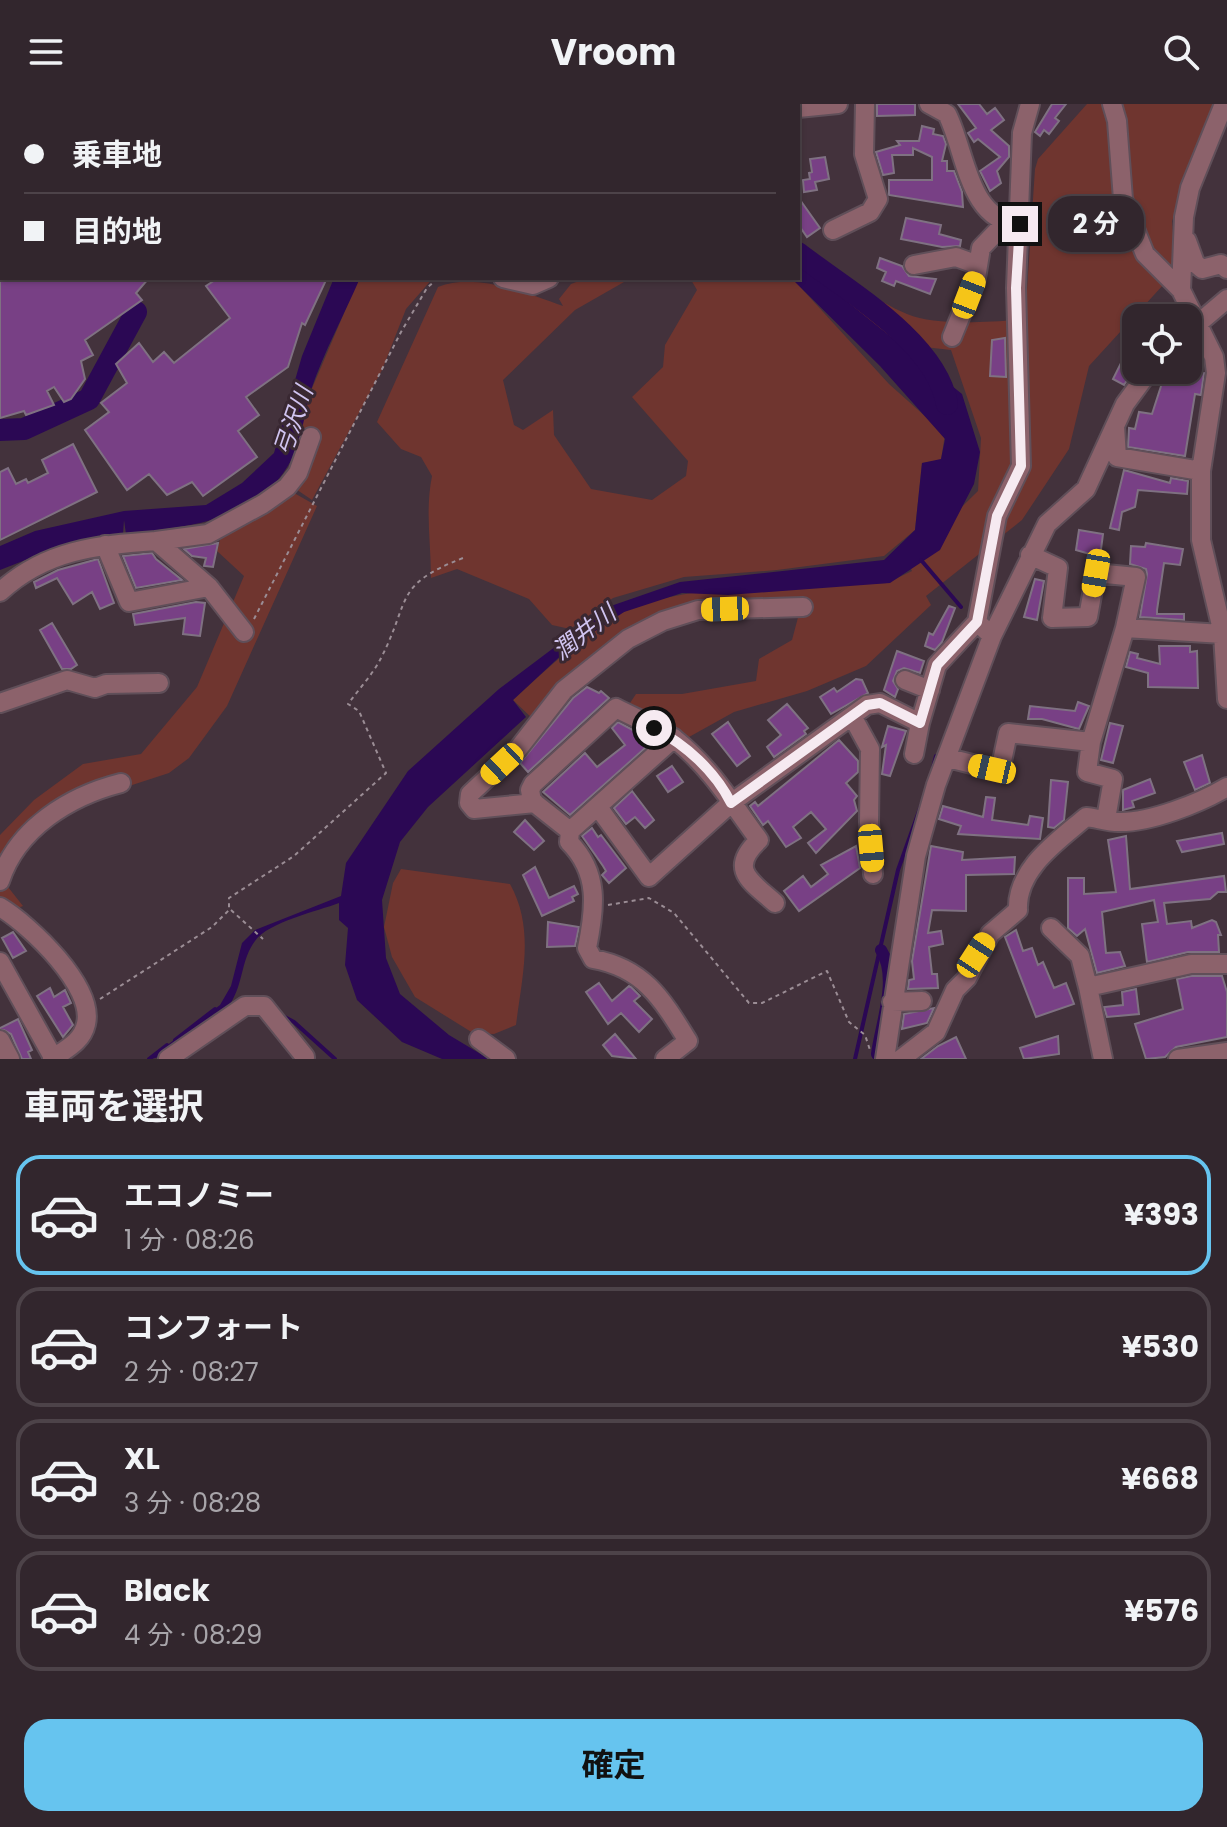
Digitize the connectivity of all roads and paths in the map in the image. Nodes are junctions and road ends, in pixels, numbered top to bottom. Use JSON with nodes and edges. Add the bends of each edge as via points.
{"nodes":[{"id":1,"x":838,"y":104,"type":"edge"},
{"id":2,"x":865,"y":104,"type":"edge"},
{"id":3,"x":929,"y":104,"type":"edge"},
{"id":4,"x":1030,"y":104,"type":"edge"},
{"id":5,"x":1112,"y":104,"type":"edge"},
{"id":6,"x":1224,"y":104,"type":"edge"},
{"id":7,"x":800,"y":108,"type":"edge"},
{"id":8,"x":1012,"y":224,"type":"junction"},
{"id":9,"x":833,"y":230,"type":"dead end"},
{"id":10,"x":1183,"y":230,"type":"junction"},
{"id":11,"x":914,"y":265,"type":"dead end"},
{"id":12,"x":978,"y":265,"type":"junction"},
{"id":13,"x":1227,"y":269,"type":"edge"},
{"id":14,"x":436,"y":280,"type":"edge"},
{"id":15,"x":512,"y":280,"type":"edge"},
{"id":16,"x":544,"y":280,"type":"edge"},
{"id":17,"x":1181,"y":290,"type":"junction"},
{"id":18,"x":1225,"y":303,"type":"edge"},
{"id":19,"x":1186,"y":304,"type":"edge"},
{"id":20,"x":1202,"y":320,"type":"edge"},
{"id":21,"x":1202,"y":335,"type":"edge"},
{"id":22,"x":952,"y":337,"type":"dead end"},
{"id":23,"x":1208,"y":341,"type":"junction"},
{"id":24,"x":1227,"y":341,"type":"edge"},
{"id":25,"x":1141,"y":384,"type":"edge"},
{"id":26,"x":1114,"y":424,"type":"junction"},
{"id":27,"x":311,"y":437,"type":"dead end"},
{"id":28,"x":1201,"y":471,"type":"junction"},
{"id":29,"x":156,"y":541,"type":"junction"},
{"id":30,"x":105,"y":545,"type":"junction"},
{"id":31,"x":1030,"y":555,"type":"junction"},
{"id":32,"x":463,"y":558,"type":"dead end"},
{"id":33,"x":209,"y":587,"type":"junction"},
{"id":34,"x":0,"y":592,"type":"edge"},
{"id":35,"x":803,"y":607,"type":"dead end"},
{"id":36,"x":977,"y":622,"type":"junction"},
{"id":37,"x":1125,"y":628,"type":"junction"},
{"id":38,"x":244,"y":632,"type":"joint"},
{"id":39,"x":1223,"y":634,"type":"junction"},
{"id":40,"x":992,"y":636,"type":"junction"},
{"id":41,"x":905,"y":680,"type":"dead end"},
{"id":42,"x":159,"y":683,"type":"dead end"},
{"id":43,"x":930,"y":690,"type":"junction"},
{"id":44,"x":1227,"y":699,"type":"edge"},
{"id":45,"x":0,"y":703,"type":"edge"},
{"id":46,"x":852,"y":716,"type":"junction"},
{"id":47,"x":920,"y":723,"type":"junction"},
{"id":48,"x":674,"y":738,"type":"junction"},
{"id":49,"x":1091,"y":742,"type":"junction"},
{"id":50,"x":914,"y":754,"type":"dead end"},
{"id":51,"x":948,"y":758,"type":"junction"},
{"id":52,"x":121,"y":783,"type":"dead end"},
{"id":53,"x":1227,"y":787,"type":"edge"},
{"id":54,"x":535,"y":803,"type":"junction"},
{"id":55,"x":731,"y":803,"type":"junction"},
{"id":56,"x":598,"y":807,"type":"junction"},
{"id":57,"x":1106,"y":819,"type":"junction"},
{"id":58,"x":570,"y":831,"type":"junction"},
{"id":59,"x":873,"y":874,"type":"dead end"},
{"id":60,"x":0,"y":881,"type":"edge"},
{"id":61,"x":775,"y":903,"type":"dead end"},
{"id":62,"x":0,"y":907,"type":"edge"},
{"id":63,"x":596,"y":908,"type":"junction"},
{"id":64,"x":231,"y":910,"type":"dead end"},
{"id":65,"x":1051,"y":928,"type":"dead end"},
{"id":66,"x":261,"y":937,"type":"dead end"},
{"id":67,"x":0,"y":962,"type":"edge"},
{"id":68,"x":1227,"y":964,"type":"edge"},
{"id":69,"x":1088,"y":987,"type":"junction"},
{"id":70,"x":922,"y":1001,"type":"dead end"},
{"id":71,"x":892,"y":1002,"type":"junction"},
{"id":72,"x":88,"y":1006,"type":"junction"},
{"id":73,"x":479,"y":1039,"type":"dead end"},
{"id":74,"x":0,"y":1040,"type":"edge"},
{"id":75,"x":1227,"y":1052,"type":"edge"},
{"id":76,"x":305,"y":1057,"type":"dead end"},
{"id":77,"x":1096,"y":1057,"type":"edge"},
{"id":78,"x":10,"y":1059,"type":"edge"},
{"id":79,"x":53,"y":1059,"type":"edge"},
{"id":80,"x":168,"y":1059,"type":"edge"},
{"id":81,"x":506,"y":1059,"type":"edge"},
{"id":82,"x":665,"y":1059,"type":"edge"},
{"id":83,"x":872,"y":1059,"type":"edge"},
{"id":84,"x":885,"y":1059,"type":"edge"},
{"id":85,"x":901,"y":1059,"type":"edge"},
{"id":86,"x":1178,"y":1059,"type":"edge"}],
"edges":[{"from":1,"to":7,"type":"street"},
{"from":2,"to":9,"type":"street","via":[[864,154],[878,199],[870,212]]},
{"from":3,"to":8,"type":"street","via":[[947,114],[973,188],[993,217]]},
{"from":4,"to":8,"type":"street"},
{"from":5,"to":17,"type":"street","via":[[1123,199],[1145,254]]},
{"from":6,"to":10,"type":"street","via":[[1190,188]]},
{"from":8,"to":12,"type":"street","via":[[981,248]]},
{"from":8,"to":36,"type":"street","via":[[1021,466],[997,516]]},
{"from":10,"to":13,"type":"street","via":[[1195,263],[1202,269],[1221,264]]},
{"from":10,"to":17,"type":"street"},
{"from":11,"to":12,"type":"street","via":[[956,257]]},
{"from":12,"to":22,"type":"street"},
{"from":14,"to":38,"type":"path","via":[[401,332]]},
{"from":15,"to":16,"type":"street","via":[[533,285]]},
{"from":17,"to":19,"type":"street"},
{"from":18,"to":20,"type":"street"},
{"from":21,"to":23,"type":"street"},
{"from":23,"to":24,"type":"street"},
{"from":23,"to":28,"type":"street","via":[[1216,373]]},
{"from":25,"to":26,"type":"street"},
{"from":26,"to":28,"type":"street","via":[[1117,457]]},
{"from":26,"to":31,"type":"street","via":[[1086,489],[1047,524]]},
{"from":27,"to":29,"type":"street","via":[[298,473],[263,504],[215,531]]},
{"from":28,"to":39,"type":"street","via":[[1201,540]]},
{"from":29,"to":30,"type":"street"},
{"from":29,"to":33,"type":"street"},
{"from":30,"to":33,"type":"street","via":[[129,602]]},
{"from":30,"to":34,"type":"street","via":[[37,563]]},
{"from":31,"to":37,"type":"street","via":[[1058,568],[1052,618],[1088,617],[1096,573],[1136,577]]},
{"from":31,"to":40,"type":"street"},
{"from":32,"to":72,"type":"path","via":[[429,571],[412,585],[381,658],[348,704],[359,711],[386,773],[294,856],[229,898],[229,910],[212,927]]},
{"from":33,"to":38,"type":"street"},
{"from":35,"to":54,"type":"street","via":[[698,610],[639,633],[594,663],[470,794],[469,803],[474,809]]},
{"from":36,"to":40,"type":"street"},
{"from":36,"to":43,"type":"street","via":[[937,665]]},
{"from":37,"to":39,"type":"street"},
{"from":37,"to":49,"type":"street"},
{"from":39,"to":44,"type":"street"},
{"from":40,"to":51,"type":"street"},
{"from":41,"to":43,"type":"street"},
{"from":42,"to":45,"type":"street","via":[[95,688],[67,680]]},
{"from":43,"to":47,"type":"street"},
{"from":46,"to":47,"type":"street","via":[[880,703]]},
{"from":46,"to":55,"type":"street"},
{"from":46,"to":59,"type":"street","via":[[870,749]]},
{"from":47,"to":50,"type":"street"},
{"from":48,"to":54,"type":"street","via":[[616,708],[533,784]]},
{"from":48,"to":55,"type":"street"},
{"from":48,"to":56,"type":"street"},
{"from":49,"to":51,"type":"street","via":[[1008,733],[1001,766],[992,769]]},
{"from":49,"to":57,"type":"street","via":[[1087,772],[1113,779]]},
{"from":51,"to":71,"type":"street","via":[[916,856]]},
{"from":52,"to":60,"type":"street","via":[[73,799],[44,821],[16,847]]},
{"from":53,"to":57,"type":"street","via":[[1175,810],[1117,822]]},
{"from":54,"to":58,"type":"street"},
{"from":55,"to":56,"type":"street","via":[[649,877]]},
{"from":55,"to":61,"type":"street","via":[[759,840],[747,852],[746,877]]},
{"from":56,"to":58,"type":"street"},
{"from":57,"to":85,"type":"street","via":[[1086,817],[1034,864],[1017,894],[1018,910],[990,934],[936,1032]]},
{"from":58,"to":63,"type":"street","via":[[569,842],[585,863]]},
{"from":62,"to":72,"type":"street","via":[[53,956],[80,987]]},
{"from":63,"to":82,"type":"street","via":[[587,948],[593,959],[634,971],[688,1041]]},
{"from":63,"to":83,"type":"path","via":[[649,898],[674,913],[749,1003],[762,1003],[827,971],[849,1022],[868,1039]]},
{"from":64,"to":66,"type":"path"},
{"from":65,"to":69,"type":"street","via":[[1080,956]]},
{"from":67,"to":79,"type":"street"},
{"from":68,"to":69,"type":"street","via":[[1191,964]]},
{"from":69,"to":77,"type":"street"},
{"from":70,"to":71,"type":"street"},
{"from":71,"to":84,"type":"street"},
{"from":72,"to":79,"type":"street","via":[[79,1040]]},
{"from":73,"to":81,"type":"street"},
{"from":74,"to":78,"type":"street"},
{"from":75,"to":86,"type":"street"},
{"from":76,"to":80,"type":"street","via":[[264,1006],[245,1006]]}]}
